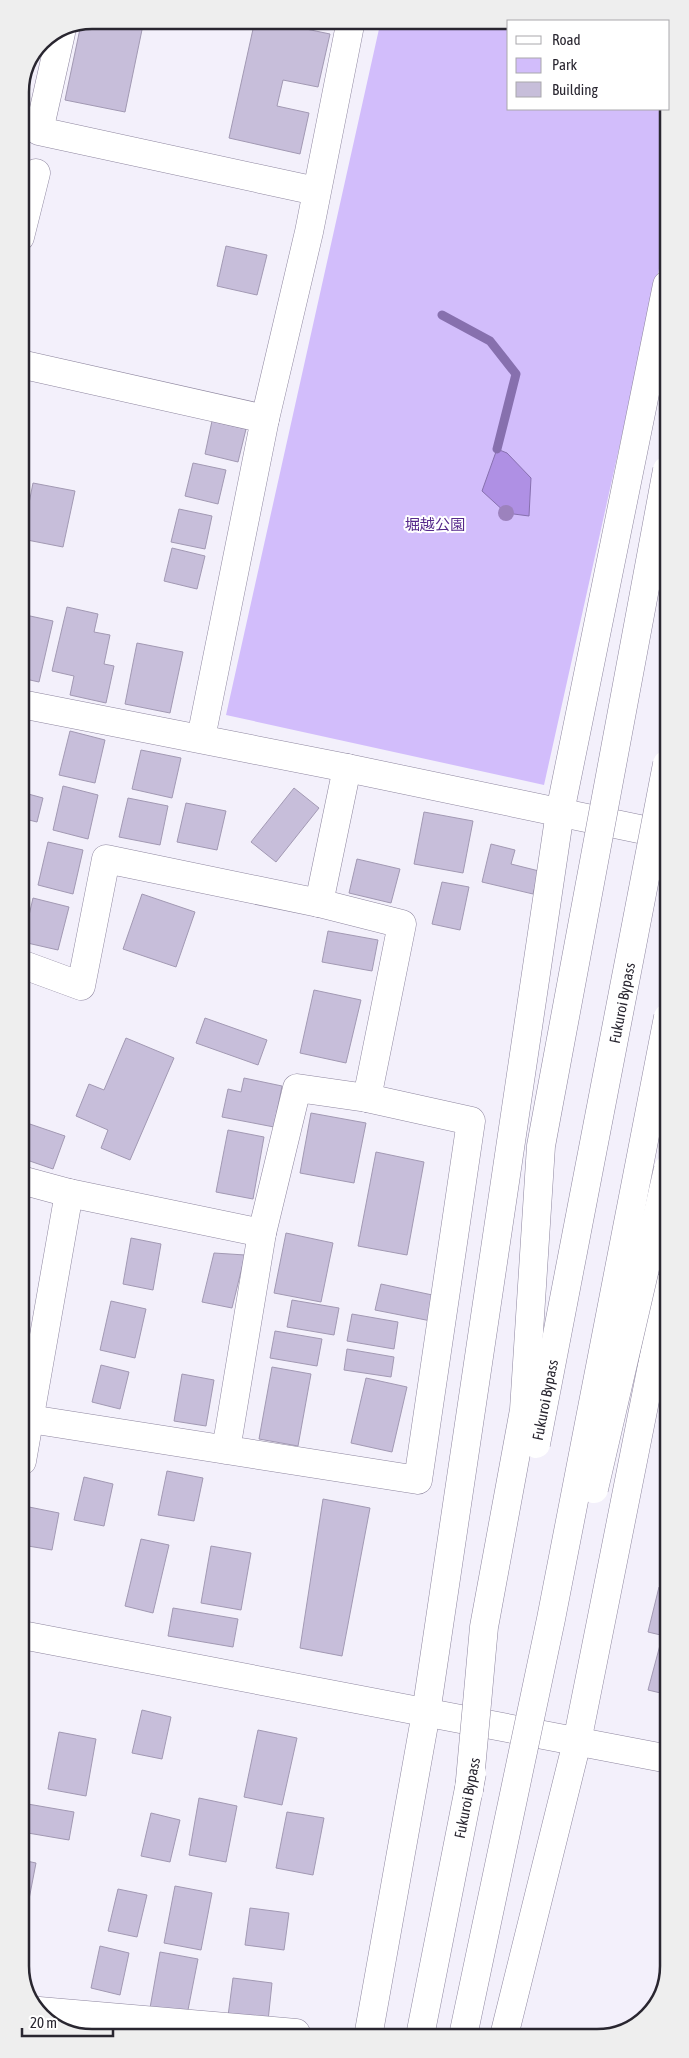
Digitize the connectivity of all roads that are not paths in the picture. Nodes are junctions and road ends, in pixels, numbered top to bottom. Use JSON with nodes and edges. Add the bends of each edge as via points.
{"nodes":[{"id":1,"x":349,"y":29,"type":"edge"},
{"id":2,"x":59,"y":38,"type":"edge"},
{"id":3,"x":36,"y":173,"type":"dead end"},
{"id":4,"x":316,"y":191,"type":"junction"},
{"id":5,"x":29,"y":201,"type":"edge"},
{"id":6,"x":660,"y":319,"type":"edge"},
{"id":7,"x":29,"y":366,"type":"edge"},
{"id":8,"x":265,"y":419,"type":"junction"},
{"id":9,"x":660,"y":508,"type":"edge"},
{"id":10,"x":29,"y":706,"type":"edge"},
{"id":11,"x":201,"y":738,"type":"junction"},
{"id":12,"x":347,"y":768,"type":"junction"},
{"id":13,"x":660,"y":805,"type":"edge"},
{"id":14,"x":560,"y":812,"type":"junction"},
{"id":15,"x":660,"y":834,"type":"edge"},
{"id":16,"x":319,"y":903,"type":"junction"},
{"id":17,"x":29,"y":967,"type":"edge"},
{"id":18,"x":660,"y":1058,"type":"edge"},
{"id":19,"x":368,"y":1098,"type":"junction"},
{"id":20,"x":29,"y":1182,"type":"edge"},
{"id":21,"x":70,"y":1193,"type":"junction"},
{"id":22,"x":660,"y":1204,"type":"edge"},
{"id":23,"x":262,"y":1233,"type":"junction"},
{"id":24,"x":660,"y":1326,"type":"edge"},
{"id":25,"x":30,"y":1419,"type":"junction"},
{"id":26,"x":29,"y":1424,"type":"edge"},
{"id":27,"x":226,"y":1450,"type":"junction"},
{"id":28,"x":29,"y":1636,"type":"edge"},
{"id":29,"x":426,"y":1713,"type":"junction"},
{"id":30,"x":578,"y":1742,"type":"junction"},
{"id":31,"x":660,"y":1757,"type":"edge"},
{"id":32,"x":469,"y":1791,"type":"junction"},
{"id":33,"x":513,"y":1799,"type":"junction"},
{"id":34,"x":48,"y":2012,"type":"edge"},
{"id":35,"x":259,"y":2029,"type":"edge"},
{"id":36,"x":369,"y":2029,"type":"edge"},
{"id":37,"x":421,"y":2029,"type":"edge"},
{"id":38,"x":464,"y":2029,"type":"edge"},
{"id":39,"x":506,"y":2029,"type":"edge"}],
"edges":[{"from":1,"to":4,"type":"main road"},
{"from":2,"to":4,"type":"main road","via":[[39,131]]},
{"from":3,"to":5,"type":"main road"},
{"from":4,"to":8,"type":"main road"},
{"from":6,"to":14,"type":"main road"},
{"from":7,"to":8,"type":"main road"},
{"from":8,"to":11,"type":"main road"},
{"from":9,"to":32,"type":"main road","bridge":true,"via":[[541,1146],[524,1410],[484,1627]]},
{"from":10,"to":11,"type":"main road"},
{"from":11,"to":12,"type":"main road"},
{"from":12,"to":14,"type":"main road"},
{"from":12,"to":16,"type":"main road"},
{"from":13,"to":32,"type":"main road","name":"Fukuroi Bypass","bridge":true},
{"from":14,"to":15,"type":"main road"},
{"from":14,"to":29,"type":"main road"},
{"from":16,"to":17,"type":"main road","via":[[106,859],[81,986]]},
{"from":16,"to":19,"type":"main road","via":[[402,924]]},
{"from":18,"to":33,"type":"main road","bridge":true},
{"from":19,"to":23,"type":"main road","via":[[297,1088]]},
{"from":19,"to":27,"type":"main road","via":[[471,1121],[418,1480]]},
{"from":20,"to":21,"type":"main road"},
{"from":21,"to":23,"type":"main road"},
{"from":21,"to":25,"type":"main road"},
{"from":22,"to":33,"type":"main road","bridge":true,"via":[[547,1695]]},
{"from":23,"to":27,"type":"main road"},
{"from":24,"to":30,"type":"main road"},
{"from":25,"to":26,"type":"main road"},
{"from":25,"to":27,"type":"main road"},
{"from":28,"to":29,"type":"main road"},
{"from":29,"to":30,"type":"main road"},
{"from":29,"to":36,"type":"main road"},
{"from":30,"to":31,"type":"main road"},
{"from":30,"to":39,"type":"main road"},
{"from":32,"to":37,"type":"main road","name":"Fukuroi Bypass","bridge":true},
{"from":33,"to":38,"type":"main road","bridge":true},
{"from":34,"to":35,"type":"main road"}]}
